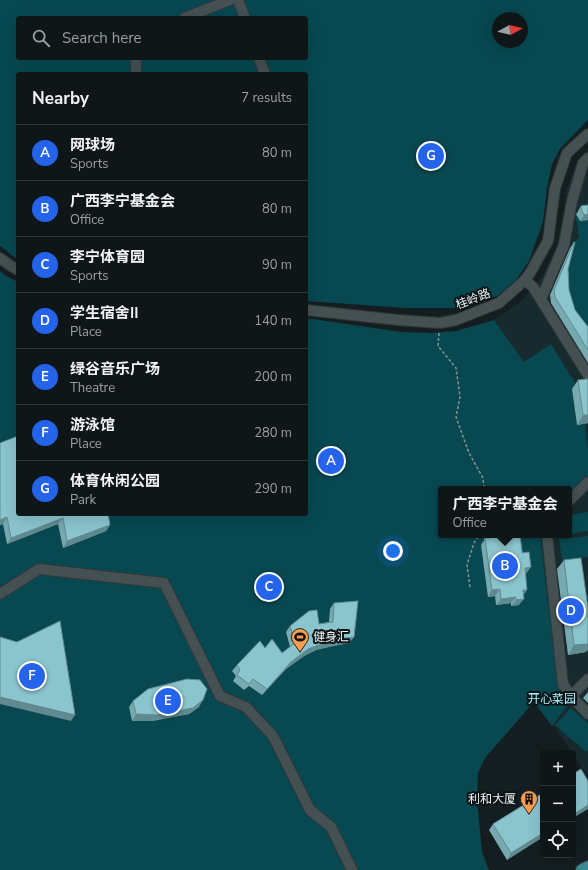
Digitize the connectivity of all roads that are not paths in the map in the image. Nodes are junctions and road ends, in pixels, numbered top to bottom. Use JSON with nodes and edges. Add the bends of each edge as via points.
{"nodes":[{"id":1,"x":230,"y":0,"type":"edge"},
{"id":2,"x":238,"y":0,"type":"edge"},
{"id":3,"x":189,"y":16,"type":"edge"},
{"id":4,"x":244,"y":16,"type":"edge"},
{"id":5,"x":136,"y":60,"type":"edge"},
{"id":6,"x":260,"y":60,"type":"edge"},
{"id":7,"x":136,"y":72,"type":"edge"},
{"id":8,"x":264,"y":72,"type":"edge"},
{"id":9,"x":588,"y":134,"type":"edge"},
{"id":10,"x":588,"y":158,"type":"edge"},
{"id":11,"x":0,"y":258,"type":"edge"},
{"id":12,"x":16,"y":269,"type":"edge"},
{"id":13,"x":525,"y":280,"type":"junction"},
{"id":14,"x":541,"y":299,"type":"junction"},
{"id":15,"x":308,"y":310,"type":"edge"},
{"id":16,"x":588,"y":376,"type":"edge"},
{"id":17,"x":588,"y":482,"type":"edge"},
{"id":18,"x":572,"y":498,"type":"edge"},
{"id":19,"x":548,"y":538,"type":"edge"},
{"id":20,"x":0,"y":594,"type":"edge"},
{"id":21,"x":588,"y":679,"type":"edge"},
{"id":22,"x":572,"y":696,"type":"junction"},
{"id":23,"x":588,"y":714,"type":"edge"},
{"id":24,"x":588,"y":866,"type":"edge"},
{"id":25,"x":352,"y":870,"type":"edge"},
{"id":26,"x":582,"y":870,"type":"edge"}],
"edges":[{"from":1,"to":3,"type":"street"},
{"from":2,"to":4,"type":"street"},
{"from":5,"to":7,"type":"street"},
{"from":6,"to":8,"type":"street"},
{"from":9,"to":13,"type":"street","name":"桂岭路","via":[[567,153],[555,188],[548,242]]},
{"from":10,"to":14,"type":"street","via":[[583,162],[572,201],[564,245]]},
{"from":11,"to":12,"type":"street"},
{"from":13,"to":14,"type":"street"},
{"from":13,"to":15,"type":"street","name":"桂岭路","via":[[499,303],[456,320],[440,323]]},
{"from":14,"to":16,"type":"street"},
{"from":17,"to":18,"type":"street"},
{"from":19,"to":22,"type":"street","via":[[563,684]]},
{"from":20,"to":25,"type":"street","via":[[39,569],[164,583],[220,696],[246,707],[273,736],[310,810],[331,827]]},
{"from":21,"to":22,"type":"street"},
{"from":22,"to":23,"type":"street"},
{"from":24,"to":26,"type":"main road"}]}
